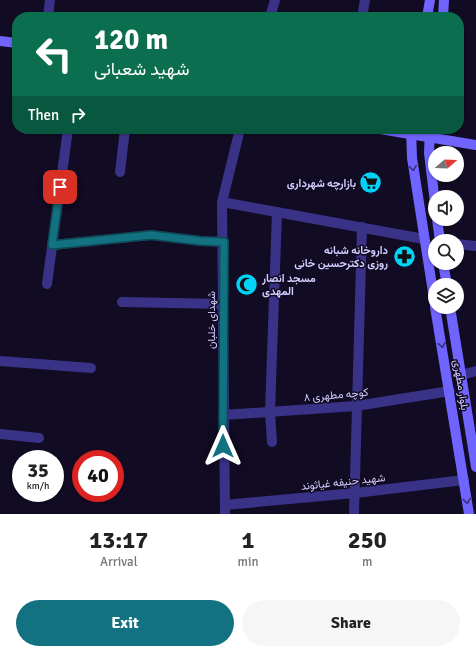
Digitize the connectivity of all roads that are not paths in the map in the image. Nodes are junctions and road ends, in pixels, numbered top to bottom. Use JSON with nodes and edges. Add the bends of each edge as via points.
{"nodes":[{"id":1,"x":50,"y":0,"type":"edge"},
{"id":2,"x":275,"y":0,"type":"edge"},
{"id":3,"x":365,"y":0,"type":"edge"},
{"id":4,"x":430,"y":0,"type":"edge"},
{"id":5,"x":444,"y":0,"type":"edge"},
{"id":6,"x":49,"y":12,"type":"edge"},
{"id":7,"x":271,"y":12,"type":"edge"},
{"id":8,"x":363,"y":12,"type":"edge"},
{"id":9,"x":428,"y":12,"type":"edge"},
{"id":10,"x":443,"y":12,"type":"edge"},
{"id":11,"x":0,"y":41,"type":"edge"},
{"id":12,"x":12,"y":42,"type":"edge"},
{"id":13,"x":67,"y":134,"type":"edge"},
{"id":14,"x":124,"y":134,"type":"edge"},
{"id":15,"x":239,"y":134,"type":"edge"},
{"id":16,"x":410,"y":134,"type":"edge"},
{"id":17,"x":430,"y":134,"type":"edge"},
{"id":18,"x":476,"y":145,"type":"edge"},
{"id":19,"x":120,"y":172,"type":"dead end"},
{"id":20,"x":433,"y":190,"type":"edge"},
{"id":21,"x":222,"y":202,"type":"junction"},
{"id":22,"x":276,"y":212,"type":"junction"},
{"id":23,"x":362,"y":227,"type":"junction"},
{"id":24,"x":424,"y":239,"type":"junction"},
{"id":25,"x":224,"y":242,"type":"junction"},
{"id":26,"x":52,"y":245,"type":"junction"},
{"id":27,"x":464,"y":245,"type":"edge"},
{"id":28,"x":476,"y":246,"type":"edge"},
{"id":29,"x":430,"y":278,"type":"edge"},
{"id":30,"x":47,"y":284,"type":"dead end"},
{"id":31,"x":122,"y":302,"type":"dead end"},
{"id":32,"x":223,"y":304,"type":"junction"},
{"id":33,"x":436,"y":314,"type":"edge"},
{"id":34,"x":451,"y":314,"type":"edge"},
{"id":35,"x":0,"y":361,"type":"edge"},
{"id":36,"x":92,"y":368,"type":"dead end"},
{"id":37,"x":476,"y":371,"type":"edge"},
{"id":38,"x":461,"y":375,"type":"junction"},
{"id":39,"x":450,"y":391,"type":"junction"},
{"id":40,"x":356,"y":406,"type":"junction"},
{"id":41,"x":270,"y":412,"type":"junction"},
{"id":42,"x":223,"y":415,"type":"junction"},
{"id":43,"x":472,"y":419,"type":"edge"},
{"id":44,"x":0,"y":434,"type":"edge"},
{"id":45,"x":39,"y":438,"type":"dead end"},
{"id":46,"x":272,"y":442,"type":"dead end"},
{"id":47,"x":476,"y":467,"type":"edge"},
{"id":48,"x":464,"y":480,"type":"junction"},
{"id":49,"x":355,"y":493,"type":"junction"},
{"id":50,"x":225,"y":510,"type":"edge"},
{"id":51,"x":354,"y":514,"type":"edge"},
{"id":52,"x":469,"y":514,"type":"edge"}],
"edges":[{"from":1,"to":6,"type":"street"},
{"from":2,"to":7,"type":"street"},
{"from":3,"to":8,"type":"street"},
{"from":4,"to":9,"type":"main road"},
{"from":5,"to":10,"type":"main road"},
{"from":11,"to":12,"type":"main road"},
{"from":13,"to":26,"type":"street"},
{"from":14,"to":19,"type":"street"},
{"from":15,"to":21,"type":"street","name":"شهدای خلبان"},
{"from":16,"to":24,"type":"main road","name":"بلوار مطهری","one_way":true},
{"from":17,"to":18,"type":"main road"},
{"from":17,"to":20,"type":"main road","via":[[429,153]]},
{"from":21,"to":22,"type":"street"},
{"from":21,"to":25,"type":"street","name":"شهدای خلبان"},
{"from":22,"to":23,"type":"street"},
{"from":22,"to":41,"type":"street"},
{"from":23,"to":24,"type":"street"},
{"from":23,"to":40,"type":"street"},
{"from":24,"to":29,"type":"main road","name":"بلوار مطهری"},
{"from":25,"to":26,"type":"street","via":[[151,235]]},
{"from":25,"to":32,"type":"street","name":"شهدای خلبان"},
{"from":26,"to":30,"type":"street"},
{"from":27,"to":28,"type":"street"},
{"from":31,"to":32,"type":"street"},
{"from":32,"to":42,"type":"street","name":"شهدای خلبان"},
{"from":33,"to":39,"type":"main road","name":"بلوار مطهری","one_way":true},
{"from":34,"to":38,"type":"main road","name":"بلوار مطهری"},
{"from":35,"to":36,"type":"street"},
{"from":37,"to":38,"type":"street"},
{"from":38,"to":43,"type":"main road","name":"بلوار مطهری"},
{"from":39,"to":40,"type":"street","name":"کوچه مطهری ۸"},
{"from":39,"to":48,"type":"main road","name":"بلوار مطهری"},
{"from":40,"to":41,"type":"street","name":"کوچه مطهری ۸"},
{"from":40,"to":49,"type":"street"},
{"from":41,"to":42,"type":"street","name":"کوچه مطهری ۸"},
{"from":41,"to":46,"type":"street"},
{"from":42,"to":50,"type":"street","name":"شهدای خلبان"},
{"from":43,"to":47,"type":"main road","name":"بلوار مطهری"},
{"from":44,"to":45,"type":"street"},
{"from":48,"to":49,"type":"street","name":"شهید حنیفه غیاثوند"},
{"from":48,"to":52,"type":"main road","name":"بلوار مطهری","one_way":true},
{"from":49,"to":50,"type":"street","name":"شهید حنیفه غیاثوند"},
{"from":49,"to":51,"type":"street"}]}
